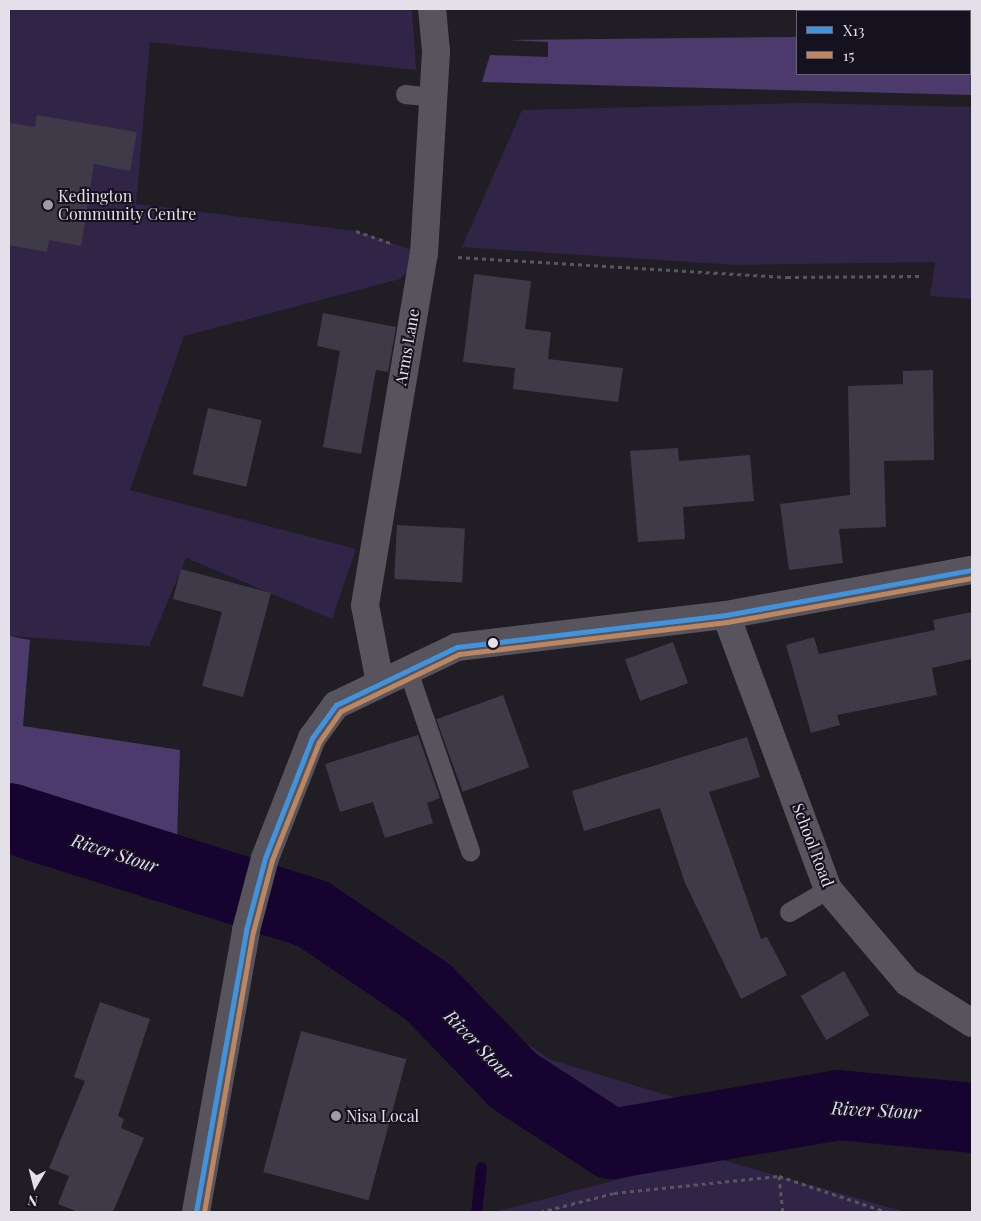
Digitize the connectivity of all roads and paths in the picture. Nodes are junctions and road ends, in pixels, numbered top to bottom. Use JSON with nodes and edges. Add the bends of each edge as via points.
{"nodes":[{"id":1,"x":432,"y":9,"type":"edge"},
{"id":2,"x":405,"y":94,"type":"dead end"},
{"id":3,"x":433,"y":96,"type":"junction"},
{"id":4,"x":424,"y":254,"type":"junction"},
{"id":5,"x":920,"y":276,"type":"dead end"},
{"id":6,"x":972,"y":570,"type":"edge"},
{"id":7,"x":726,"y":615,"type":"junction"},
{"id":8,"x":407,"y":668,"type":"junction"},
{"id":9,"x":380,"y":683,"type":"junction"},
{"id":10,"x":470,"y":851,"type":"dead end"},
{"id":11,"x":828,"y":889,"type":"junction"},
{"id":12,"x":789,"y":912,"type":"dead end"},
{"id":13,"x":972,"y":1023,"type":"edge"},
{"id":14,"x":779,"y":1176,"type":"junction"},
{"id":15,"x":196,"y":1212,"type":"edge"},
{"id":16,"x":540,"y":1212,"type":"edge"},
{"id":17,"x":783,"y":1212,"type":"edge"},
{"id":18,"x":887,"y":1212,"type":"edge"}],
"edges":[{"from":1,"to":3,"type":"street","name":"Arms Lane"},
{"from":2,"to":3,"type":"lane"},
{"from":3,"to":4,"type":"street","name":"Arms Lane"},
{"from":4,"to":5,"type":"path","via":[[787,277]]},
{"from":4,"to":9,"type":"street","name":"Arms Lane","via":[[366,605]]},
{"from":6,"to":7,"type":"street"},
{"from":7,"to":8,"type":"street","via":[[457,647]]},
{"from":7,"to":11,"type":"street","name":"School Road"},
{"from":8,"to":9,"type":"street"},
{"from":8,"to":10,"type":"lane"},
{"from":9,"to":15,"type":"street","via":[[336,705],[312,738],[265,858],[246,930]]},
{"from":11,"to":12,"type":"lane"},
{"from":11,"to":13,"type":"street","name":"School Road","via":[[907,982]]},
{"from":14,"to":16,"type":"path","via":[[614,1193]]},
{"from":14,"to":17,"type":"path"},
{"from":14,"to":18,"type":"path"}]}
